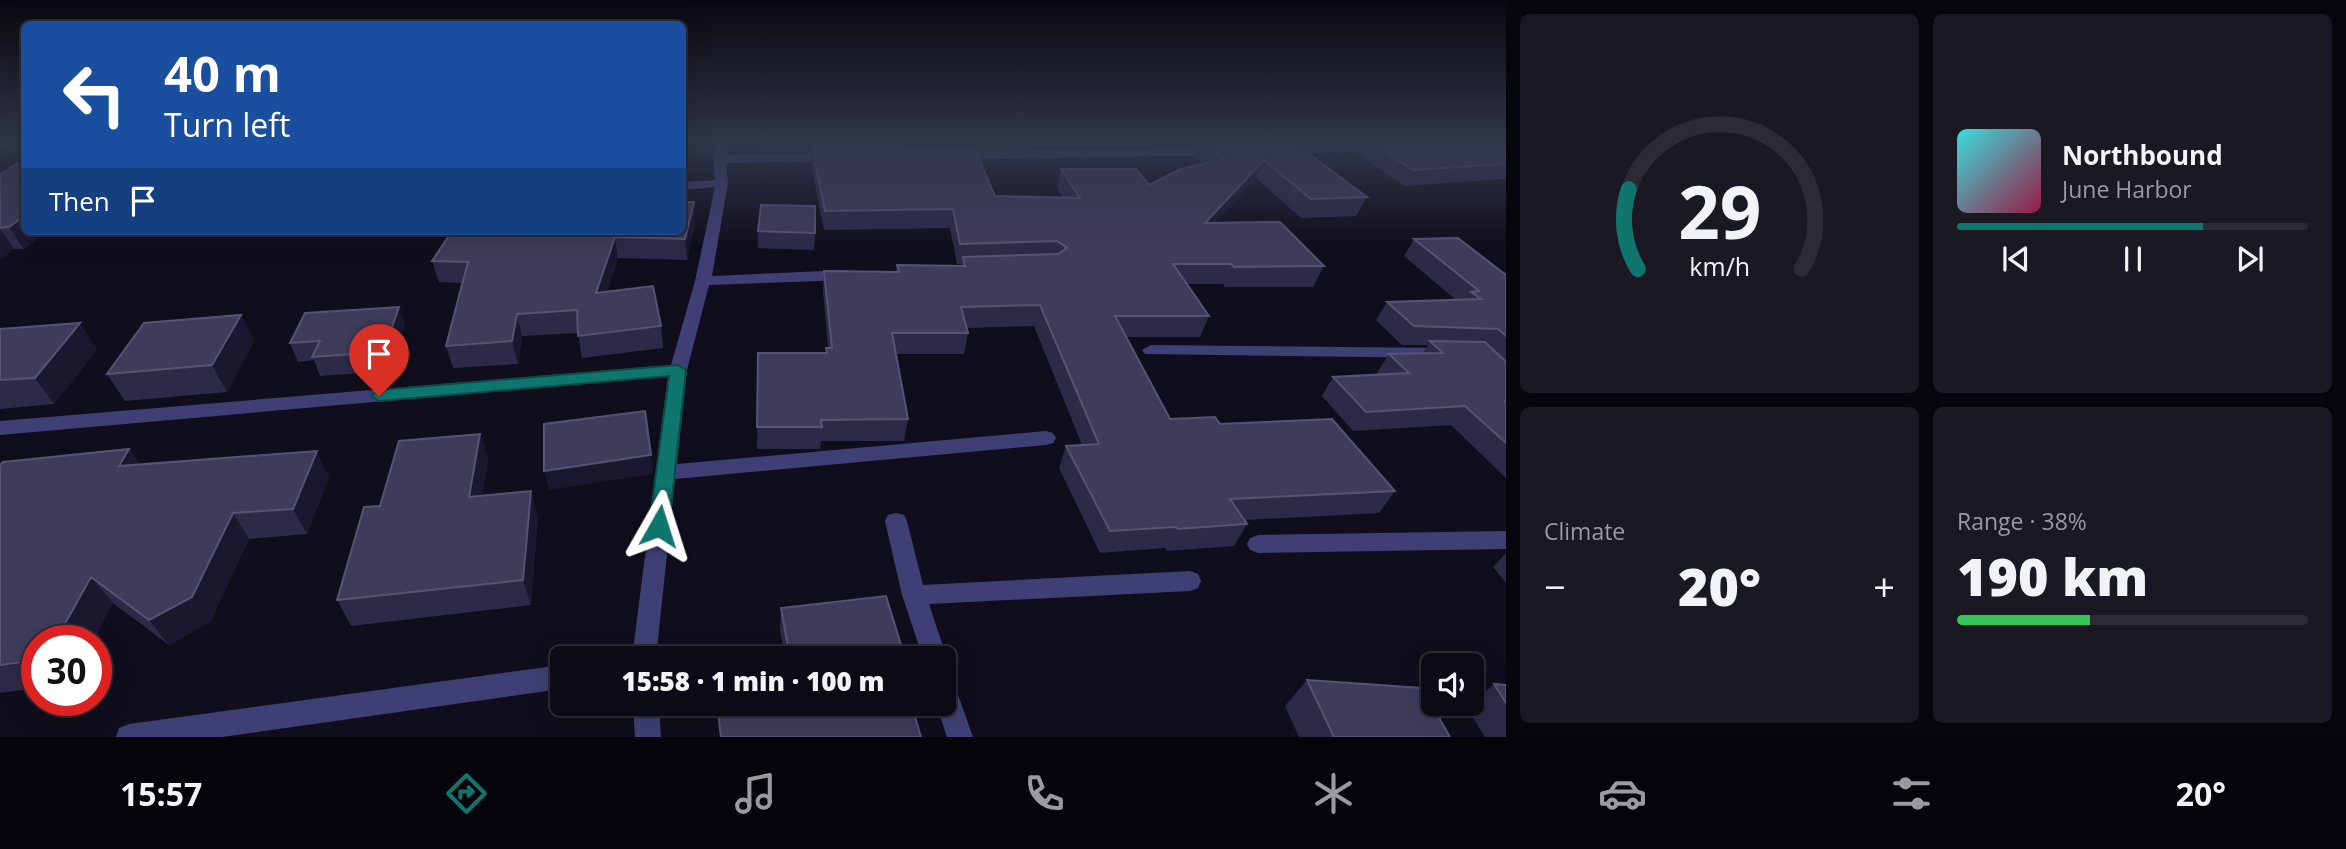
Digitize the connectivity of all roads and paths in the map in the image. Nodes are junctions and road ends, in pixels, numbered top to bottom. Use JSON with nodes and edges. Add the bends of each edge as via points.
{"nodes":[{"id":1,"x":722,"y":178,"type":"edge"},
{"id":2,"x":722,"y":183,"type":"junction"},
{"id":3,"x":686,"y":186,"type":"edge"},
{"id":4,"x":857,"y":275,"type":"edge"},
{"id":5,"x":704,"y":281,"type":"junction"},
{"id":6,"x":1151,"y":350,"type":"dead end"},
{"id":7,"x":1464,"y":353,"type":"edge"},
{"id":8,"x":678,"y":370,"type":"junction"},
{"id":9,"x":0,"y":428,"type":"edge"},
{"id":10,"x":1046,"y":438,"type":"dead end"},
{"id":11,"x":665,"y":472,"type":"junction"},
{"id":12,"x":896,"y":521,"type":"dead end"},
{"id":13,"x":1506,"y":540,"type":"edge"},
{"id":14,"x":1258,"y":544,"type":"dead end"},
{"id":15,"x":1190,"y":581,"type":"dead end"},
{"id":16,"x":915,"y":595,"type":"junction"},
{"id":17,"x":645,"y":646,"type":"edge"},
{"id":18,"x":930,"y":646,"type":"edge"},
{"id":19,"x":550,"y":679,"type":"edge"},
{"id":20,"x":647,"y":716,"type":"edge"},
{"id":21,"x":953,"y":716,"type":"edge"},
{"id":22,"x":129,"y":737,"type":"edge"},
{"id":23,"x":648,"y":737,"type":"edge"},
{"id":24,"x":960,"y":737,"type":"edge"}],
"edges":[{"from":1,"to":2,"type":"street"},
{"from":2,"to":3,"type":"street"},
{"from":2,"to":5,"type":"street"},
{"from":4,"to":5,"type":"street"},
{"from":5,"to":8,"type":"street"},
{"from":6,"to":7,"type":"street"},
{"from":8,"to":9,"type":"street"},
{"from":8,"to":11,"type":"street"},
{"from":10,"to":11,"type":"street"},
{"from":11,"to":17,"type":"street"},
{"from":12,"to":16,"type":"street"},
{"from":13,"to":14,"type":"street"},
{"from":15,"to":16,"type":"street"},
{"from":16,"to":18,"type":"street"},
{"from":19,"to":22,"type":"street"},
{"from":20,"to":23,"type":"street"},
{"from":21,"to":24,"type":"street"}]}
